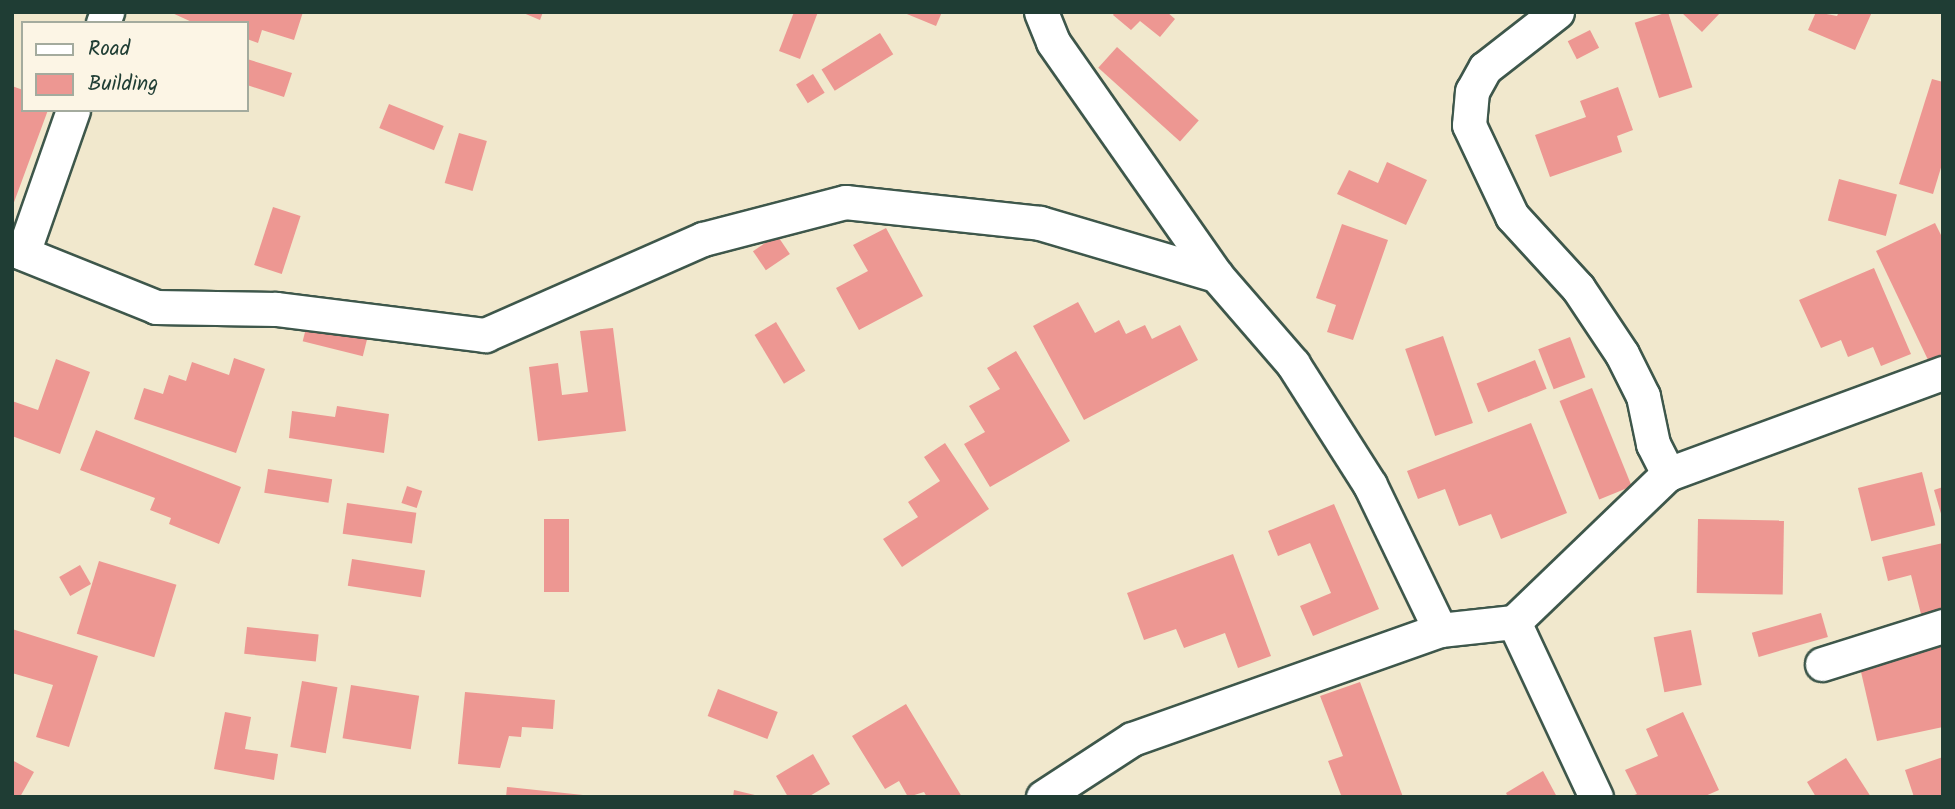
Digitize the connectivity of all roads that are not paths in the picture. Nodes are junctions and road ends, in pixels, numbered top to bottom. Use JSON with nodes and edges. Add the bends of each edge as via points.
{"nodes":[{"id":1,"x":1041,"y":12,"type":"edge"},
{"id":2,"x":1557,"y":12,"type":"edge"},
{"id":3,"x":72,"y":112,"type":"edge"},
{"id":4,"x":18,"y":251,"type":"edge"},
{"id":5,"x":1216,"y":275,"type":"junction"},
{"id":6,"x":1943,"y":373,"type":"edge"},
{"id":7,"x":1668,"y":474,"type":"junction"},
{"id":8,"x":1514,"y":622,"type":"junction"},
{"id":9,"x":1943,"y":626,"type":"edge"},
{"id":10,"x":1440,"y":630,"type":"junction"},
{"id":11,"x":1822,"y":664,"type":"dead end"},
{"id":12,"x":1044,"y":797,"type":"edge"},
{"id":13,"x":1596,"y":797,"type":"edge"}],
"edges":[{"from":1,"to":5,"type":"street","via":[[1053,42]]},
{"from":2,"to":7,"type":"street","via":[[1485,68],[1472,91],[1469,125],[1512,216],[1578,288],[1622,354],[1643,396],[1653,444]]},
{"from":3,"to":4,"type":"street"},
{"from":4,"to":5,"type":"street","via":[[156,307],[276,309],[485,335],[703,239],[845,202],[1040,223]]},
{"from":5,"to":10,"type":"street","via":[[1293,364],[1370,485]]},
{"from":6,"to":7,"type":"street"},
{"from":7,"to":8,"type":"street"},
{"from":8,"to":10,"type":"street"},
{"from":8,"to":13,"type":"street"},
{"from":9,"to":11,"type":"street"},
{"from":10,"to":12,"type":"street","via":[[1132,739]]}]}
